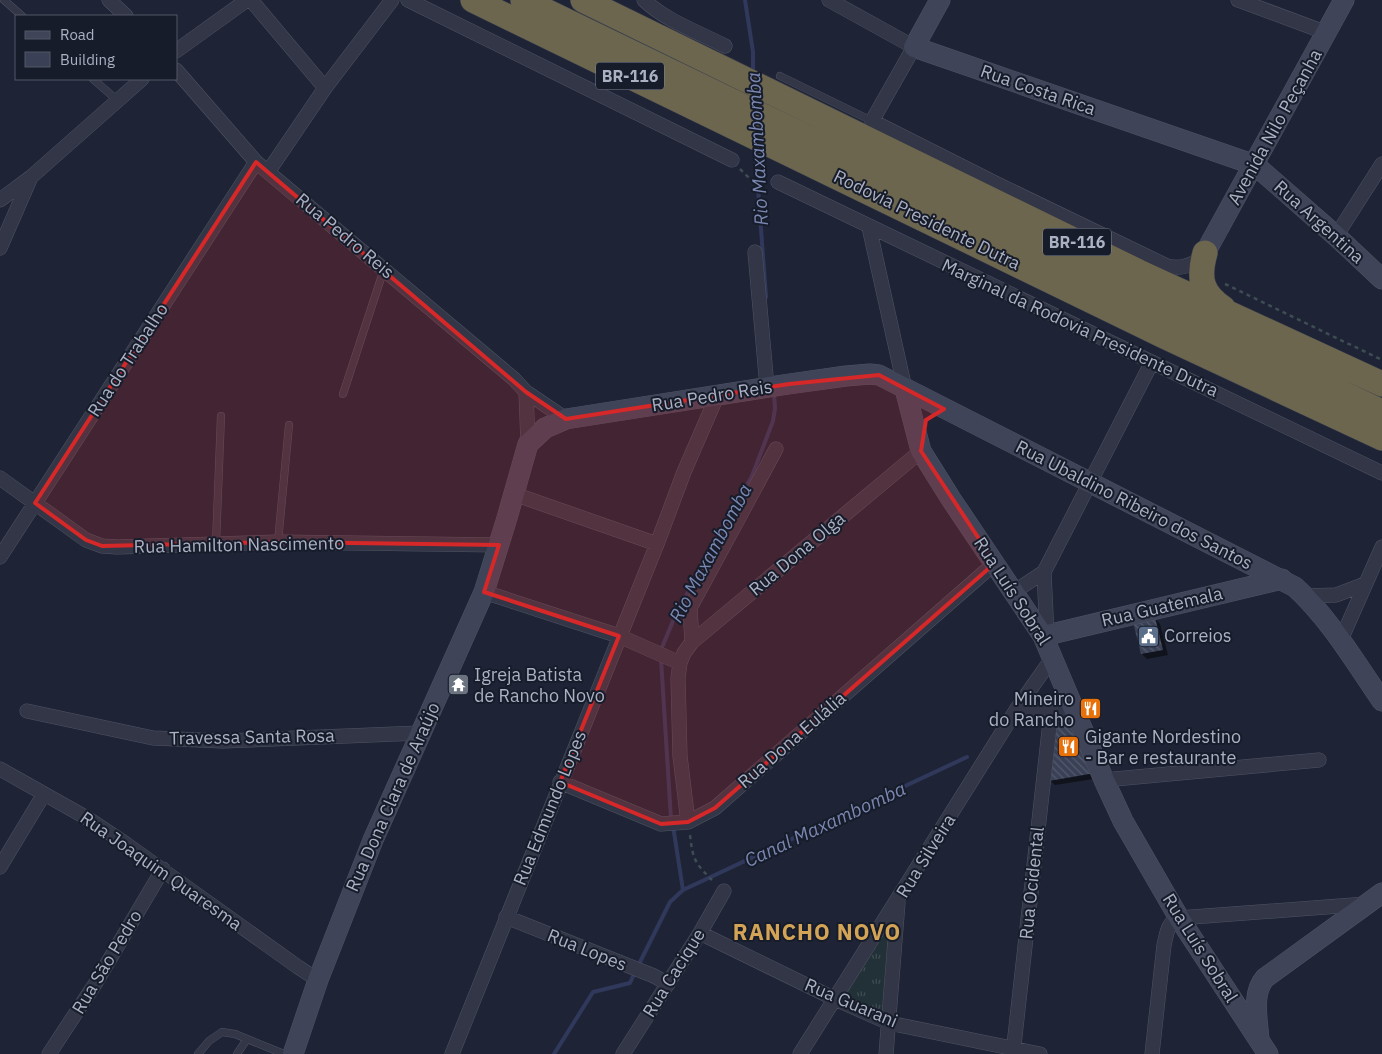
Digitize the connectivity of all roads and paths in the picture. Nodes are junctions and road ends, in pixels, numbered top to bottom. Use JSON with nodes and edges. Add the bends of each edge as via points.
{"nodes":[{"id":1,"x":4,"y":0,"type":"edge"},
{"id":2,"x":109,"y":0,"type":"edge"},
{"id":3,"x":249,"y":0,"type":"edge"},
{"id":4,"x":392,"y":0,"type":"edge"},
{"id":5,"x":408,"y":0,"type":"edge"},
{"id":6,"x":473,"y":0,"type":"edge"},
{"id":7,"x":523,"y":0,"type":"edge"},
{"id":8,"x":582,"y":0,"type":"edge"},
{"id":9,"x":644,"y":0,"type":"edge"},
{"id":10,"x":829,"y":0,"type":"edge"},
{"id":11,"x":940,"y":0,"type":"edge"},
{"id":12,"x":1238,"y":0,"type":"edge"},
{"id":13,"x":1344,"y":0,"type":"edge"},
{"id":14,"x":21,"y":15,"type":"edge"},
{"id":15,"x":125,"y":15,"type":"edge"},
{"id":16,"x":1327,"y":33,"type":"junction"},
{"id":17,"x":725,"y":46,"type":"dead end"},
{"id":18,"x":914,"y":47,"type":"junction"},
{"id":19,"x":178,"y":50,"type":"edge"},
{"id":20,"x":178,"y":72,"type":"edge"},
{"id":21,"x":94,"y":80,"type":"edge"},
{"id":22,"x":141,"y":80,"type":"edge"},
{"id":23,"x":778,"y":84,"type":"junction"},
{"id":24,"x":325,"y":88,"type":"junction"},
{"id":25,"x":117,"y":100,"type":"junction"},
{"id":26,"x":872,"y":121,"type":"junction"},
{"id":27,"x":778,"y":136,"type":"junction"},
{"id":28,"x":732,"y":160,"type":"dead end"},
{"id":29,"x":256,"y":162,"type":"junction"},
{"id":30,"x":1382,"y":164,"type":"edge"},
{"id":31,"x":1255,"y":165,"type":"junction"},
{"id":32,"x":268,"y":172,"type":"junction"},
{"id":33,"x":31,"y":177,"type":"junction"},
{"id":34,"x":749,"y":178,"type":"dead end"},
{"id":35,"x":771,"y":184,"type":"joint"},
{"id":36,"x":0,"y":200,"type":"edge"},
{"id":37,"x":869,"y":227,"type":"junction"},
{"id":38,"x":1336,"y":236,"type":"junction"},
{"id":39,"x":0,"y":248,"type":"edge"},
{"id":40,"x":755,"y":252,"type":"dead end"},
{"id":41,"x":1205,"y":254,"type":"junction"},
{"id":42,"x":384,"y":269,"type":"junction"},
{"id":43,"x":1382,"y":279,"type":"edge"},
{"id":44,"x":1230,"y":287,"type":"dead end"},
{"id":45,"x":1233,"y":316,"type":"junction"},
{"id":46,"x":1382,"y":360,"type":"edge"},
{"id":47,"x":1152,"y":362,"type":"junction"},
{"id":48,"x":1382,"y":384,"type":"edge"},
{"id":49,"x":768,"y":387,"type":"junction"},
{"id":50,"x":905,"y":389,"type":"junction"},
{"id":51,"x":526,"y":392,"type":"junction"},
{"id":52,"x":343,"y":394,"type":"dead end"},
{"id":53,"x":717,"y":396,"type":"junction"},
{"id":54,"x":944,"y":409,"type":"junction"},
{"id":55,"x":1382,"y":412,"type":"edge"},
{"id":56,"x":222,"y":416,"type":"dead end"},
{"id":57,"x":1336,"y":417,"type":"junction"},
{"id":58,"x":566,"y":419,"type":"junction"},
{"id":59,"x":288,"y":426,"type":"dead end"},
{"id":60,"x":1382,"y":438,"type":"edge"},
{"id":61,"x":528,"y":444,"type":"junction"},
{"id":62,"x":1382,"y":446,"type":"edge"},
{"id":63,"x":776,"y":449,"type":"dead end"},
{"id":64,"x":921,"y":451,"type":"junction"},
{"id":65,"x":1382,"y":473,"type":"edge"},
{"id":66,"x":0,"y":478,"type":"edge"},
{"id":67,"x":1089,"y":484,"type":"junction"},
{"id":68,"x":514,"y":494,"type":"junction"},
{"id":69,"x":35,"y":503,"type":"junction"},
{"id":70,"x":278,"y":542,"type":"junction"},
{"id":71,"x":216,"y":543,"type":"junction"},
{"id":72,"x":657,"y":544,"type":"junction"},
{"id":73,"x":499,"y":545,"type":"junction"},
{"id":74,"x":1382,"y":547,"type":"edge"},
{"id":75,"x":0,"y":557,"type":"edge"},
{"id":76,"x":995,"y":563,"type":"junction"},
{"id":77,"x":1044,"y":572,"type":"junction"},
{"id":78,"x":1282,"y":579,"type":"junction"},
{"id":79,"x":1365,"y":584,"type":"junction"},
{"id":80,"x":1014,"y":591,"type":"junction"},
{"id":81,"x":484,"y":592,"type":"junction"},
{"id":82,"x":1305,"y":596,"type":"junction"},
{"id":83,"x":1045,"y":635,"type":"junction"},
{"id":84,"x":619,"y":636,"type":"junction"},
{"id":85,"x":692,"y":642,"type":"junction"},
{"id":86,"x":1340,"y":642,"type":"junction"},
{"id":87,"x":1053,"y":657,"type":"junction"},
{"id":88,"x":680,"y":663,"type":"junction"},
{"id":89,"x":1382,"y":701,"type":"edge"},
{"id":90,"x":1018,"y":707,"type":"junction"},
{"id":91,"x":27,"y":711,"type":"dead end"},
{"id":92,"x":1051,"y":712,"type":"junction"},
{"id":93,"x":1078,"y":717,"type":"junction"},
{"id":94,"x":420,"y":733,"type":"junction"},
{"id":95,"x":1319,"y":760,"type":"dead end"},
{"id":96,"x":0,"y":770,"type":"edge"},
{"id":97,"x":1104,"y":780,"type":"junction"},
{"id":98,"x":560,"y":782,"type":"junction"},
{"id":99,"x":44,"y":794,"type":"junction"},
{"id":100,"x":686,"y":823,"type":"junction"},
{"id":101,"x":1,"y":865,"type":"edge"},
{"id":102,"x":163,"y":869,"type":"junction"},
{"id":103,"x":720,"y":887,"type":"joint"},
{"id":104,"x":898,"y":899,"type":"junction"},
{"id":105,"x":1374,"y":899,"type":"edge"},
{"id":106,"x":506,"y":917,"type":"junction"},
{"id":107,"x":1179,"y":918,"type":"junction"},
{"id":108,"x":700,"y":933,"type":"junction"},
{"id":109,"x":318,"y":980,"type":"junction"},
{"id":110,"x":668,"y":984,"type":"junction"},
{"id":111,"x":835,"y":999,"type":"junction"},
{"id":112,"x":890,"y":1023,"type":"junction"},
{"id":113,"x":247,"y":1039,"type":"junction"},
{"id":114,"x":1264,"y":1048,"type":"edge"},
{"id":115,"x":1013,"y":1051,"type":"edge"},
{"id":116,"x":49,"y":1054,"type":"edge"},
{"id":117,"x":198,"y":1054,"type":"edge"},
{"id":118,"x":237,"y":1054,"type":"edge"},
{"id":119,"x":284,"y":1054,"type":"edge"},
{"id":120,"x":293,"y":1054,"type":"edge"},
{"id":121,"x":452,"y":1054,"type":"edge"},
{"id":122,"x":623,"y":1054,"type":"edge"},
{"id":123,"x":800,"y":1054,"type":"edge"},
{"id":124,"x":886,"y":1054,"type":"edge"},
{"id":125,"x":1040,"y":1054,"type":"edge"},
{"id":126,"x":1152,"y":1054,"type":"edge"}],
"edges":[{"from":1,"to":14,"type":"lane"},
{"from":2,"to":15,"type":"street"},
{"from":3,"to":19,"type":"street"},
{"from":3,"to":24,"type":"street"},
{"from":4,"to":24,"type":"street"},
{"from":5,"to":28,"type":"street"},
{"from":6,"to":27,"type":"highway","name":"Rodovia Presidente Dutra","number":"BR-116","via":[[731,125]]},
{"from":7,"to":27,"type":"highway","name":"Rodovia Presidente Dutra","number":"BR-116","via":[[725,98]]},
{"from":8,"to":23,"type":"highway","number":"BR-116","via":[[736,74]]},
{"from":9,"to":17,"type":"street","via":[[673,20]]},
{"from":10,"to":18,"type":"street","name":"Rua Costa Rica"},
{"from":11,"to":18,"type":"main road"},
{"from":12,"to":16,"type":"street"},
{"from":13,"to":16,"type":"main road","name":"Avenida Nilo Peçanha"},
{"from":16,"to":31,"type":"main road","name":"Avenida Nilo Peçanha"},
{"from":18,"to":26,"type":"street"},
{"from":18,"to":31,"type":"main road","name":"Rua Costa Rica"},
{"from":20,"to":29,"type":"street","name":"Rua Pedro Reis"},
{"from":21,"to":25,"type":"lane"},
{"from":22,"to":25,"type":"street"},
{"from":23,"to":26,"type":"lane"},
{"from":23,"to":45,"type":"highway","number":"BR-116","via":[[1139,272]]},
{"from":24,"to":32,"type":"street"},
{"from":25,"to":33,"type":"street"},
{"from":26,"to":41,"type":"street","via":[[1167,266],[1189,266]]},
{"from":27,"to":55,"type":"highway","name":"Rodovia Presidente Dutra","number":"BR-116"},
{"from":27,"to":57,"type":"highway","name":"Rodovia Presidente Dutra","number":"BR-116","via":[[1164,336]]},
{"from":29,"to":32,"type":"street","name":"Rua Pedro Reis"},
{"from":29,"to":69,"type":"street","name":"Rua do Trabalho"},
{"from":30,"to":38,"type":"street"},
{"from":31,"to":38,"type":"main road","name":"Rua Argentina"},
{"from":31,"to":41,"type":"main road","name":"Avenida Nilo Peçanha"},
{"from":32,"to":42,"type":"street","name":"Rua Pedro Reis"},
{"from":33,"to":36,"type":"street"},
{"from":33,"to":39,"type":"street"},
{"from":34,"to":35,"type":"path"},
{"from":35,"to":37,"type":"street","name":"Marginal da Rodovia Presidente Dutra"},
{"from":37,"to":47,"type":"street","name":"Marginal da Rodovia Presidente Dutra"},
{"from":37,"to":50,"type":"street","name":"Rua Luís Sobral"},
{"from":38,"to":43,"type":"main road","name":"Rua Argentina"},
{"from":40,"to":49,"type":"street"},
{"from":41,"to":45,"type":"highway","via":[[1201,271],[1203,288],[1215,303]]},
{"from":42,"to":51,"type":"street","name":"Rua Pedro Reis"},
{"from":42,"to":52,"type":"lane"},
{"from":44,"to":46,"type":"path"},
{"from":45,"to":48,"type":"highway","number":"BR-116"},
{"from":47,"to":65,"type":"street","name":"Marginal da Rodovia Presidente Dutra"},
{"from":47,"to":67,"type":"street"},
{"from":49,"to":50,"type":"main road","name":"Rua Pedro Reis","via":[[870,374],[879,375]]},
{"from":49,"to":53,"type":"main road","name":"Rua Pedro Reis"},
{"from":50,"to":54,"type":"main road","name":"Rua Ubaldino Ribeiro dos Santos"},
{"from":50,"to":64,"type":"main road","name":"Rua Luís Sobral"},
{"from":51,"to":58,"type":"street","name":"Rua Pedro Reis"},
{"from":51,"to":61,"type":"street"},
{"from":53,"to":58,"type":"main road","name":"Rua Pedro Reis"},
{"from":53,"to":72,"type":"street","name":"Rua Edmundo Lopes"},
{"from":54,"to":64,"type":"main road","via":[[926,420]]},
{"from":54,"to":67,"type":"main road","name":"Rua Ubaldino Ribeiro dos Santos"},
{"from":56,"to":71,"type":"lane"},
{"from":57,"to":60,"type":"highway","name":"Rodovia Presidente Dutra","number":"BR-116"},
{"from":57,"to":62,"type":"highway"},
{"from":58,"to":61,"type":"main road","via":[[545,428]]},
{"from":59,"to":70,"type":"lane"},
{"from":61,"to":68,"type":"main road","name":"Rua Dona Clara de Araújo"},
{"from":63,"to":85,"type":"street","via":[[690,608]]},
{"from":64,"to":76,"type":"main road","name":"Rua Luís Sobral"},
{"from":64,"to":85,"type":"street","name":"Rua Dona Olga"},
{"from":66,"to":69,"type":"street","name":"Rua Hamilton Nascimento"},
{"from":67,"to":77,"type":"street"},
{"from":67,"to":78,"type":"main road","name":"Rua Ubaldino Ribeiro dos Santos"},
{"from":68,"to":72,"type":"street"},
{"from":68,"to":73,"type":"main road","name":"Rua Dona Clara de Araújo"},
{"from":69,"to":71,"type":"street","name":"Rua Hamilton Nascimento","via":[[86,540],[102,546]]},
{"from":69,"to":75,"type":"street","name":"Rua do Trabalho"},
{"from":70,"to":71,"type":"street","name":"Rua Hamilton Nascimento"},
{"from":70,"to":73,"type":"street","name":"Rua Hamilton Nascimento"},
{"from":72,"to":84,"type":"street","name":"Rua Edmundo Lopes"},
{"from":73,"to":81,"type":"main road","name":"Rua Dona Clara de Araújo"},
{"from":74,"to":79,"type":"street"},
{"from":76,"to":80,"type":"main road","name":"Rua Luís Sobral"},
{"from":76,"to":100,"type":"street","name":"Rua Dona Eulália","via":[[715,808]]},
{"from":77,"to":80,"type":"street"},
{"from":77,"to":83,"type":"street"},
{"from":78,"to":82,"type":"main road","name":"Rua Ubaldino Ribeiro dos Santos"},
{"from":78,"to":83,"type":"main road","name":"Rua Guatemala"},
{"from":79,"to":82,"type":"street","via":[[1336,595]]},
{"from":79,"to":86,"type":"street"},
{"from":80,"to":83,"type":"main road","name":"Rua Luís Sobral"},
{"from":81,"to":84,"type":"street"},
{"from":81,"to":94,"type":"main road","name":"Rua Dona Clara de Araújo"},
{"from":82,"to":86,"type":"main road","name":"Rua Ubaldino Ribeiro dos Santos"},
{"from":83,"to":87,"type":"main road","name":"Rua Luís Sobral"},
{"from":84,"to":88,"type":"street"},
{"from":84,"to":98,"type":"street","name":"Rua Edmundo Lopes"},
{"from":85,"to":88,"type":"street","name":"Rua Dona Olga"},
{"from":86,"to":89,"type":"main road","name":"Rua Ubaldino Ribeiro dos Santos"},
{"from":87,"to":90,"type":"street","name":"Rua Silveira"},
{"from":87,"to":93,"type":"main road","name":"Rua Luís Sobral"},
{"from":88,"to":100,"type":"street","name":"Rua Dona Olga","via":[[678,703]]},
{"from":90,"to":92,"type":"street"},
{"from":90,"to":104,"type":"street","name":"Rua Silveira"},
{"from":91,"to":94,"type":"street","name":"Travessa Santa Rosa","via":[[153,738],[232,740]]},
{"from":92,"to":93,"type":"street"},
{"from":92,"to":115,"type":"street","name":"Rua Ocidental"},
{"from":93,"to":97,"type":"main road","name":"Rua Luís Sobral"},
{"from":94,"to":109,"type":"main road","name":"Rua Dona Clara de Araújo","via":[[373,840]]},
{"from":95,"to":97,"type":"street"},
{"from":96,"to":99,"type":"street","name":"Rua Joaquim Quaresma"},
{"from":97,"to":107,"type":"main road","name":"Rua Luís Sobral","via":[[1123,821]]},
{"from":98,"to":100,"type":"street","name":"Rua Dona Eulália","via":[[661,824]]},
{"from":98,"to":106,"type":"street","name":"Rua Edmundo Lopes"},
{"from":99,"to":101,"type":"street"},
{"from":99,"to":102,"type":"street","name":"Rua Joaquim Quaresma","via":[[87,818]]},
{"from":100,"to":103,"type":"path","via":[[692,857]]},
{"from":102,"to":109,"type":"street","name":"Rua Joaquim Quaresma"},
{"from":102,"to":116,"type":"street","name":"Rua São Pedro"},
{"from":103,"to":108,"type":"street","name":"Rua Cacique"},
{"from":104,"to":111,"type":"street","name":"Rua Silveira"},
{"from":104,"to":112,"type":"street"},
{"from":105,"to":107,"type":"street"},
{"from":105,"to":114,"type":"main road","via":[[1262,981],[1257,1001]]},
{"from":106,"to":110,"type":"street","name":"Rua Lopes"},
{"from":106,"to":121,"type":"street","name":"Rua Edmundo Lopes"},
{"from":107,"to":114,"type":"main road","name":"Rua Luís Sobral"},
{"from":107,"to":126,"type":"street","via":[[1170,924],[1164,945]]},
{"from":108,"to":110,"type":"street","name":"Rua Cacique"},
{"from":108,"to":111,"type":"street","name":"Rua Guarani"},
{"from":109,"to":120,"type":"main road","name":"Rua Dona Clara de Araújo"},
{"from":110,"to":122,"type":"street","name":"Rua Cacique"},
{"from":111,"to":112,"type":"street","name":"Rua Guarani"},
{"from":111,"to":123,"type":"street","name":"Rua Silveira"},
{"from":112,"to":115,"type":"street","name":"Rua Guarani"},
{"from":112,"to":124,"type":"street"},
{"from":113,"to":117,"type":"lane","via":[[222,1032],[209,1040]]},
{"from":113,"to":118,"type":"lane"},
{"from":113,"to":119,"type":"lane"},
{"from":115,"to":125,"type":"street","name":"Rua Guarani"}]}
